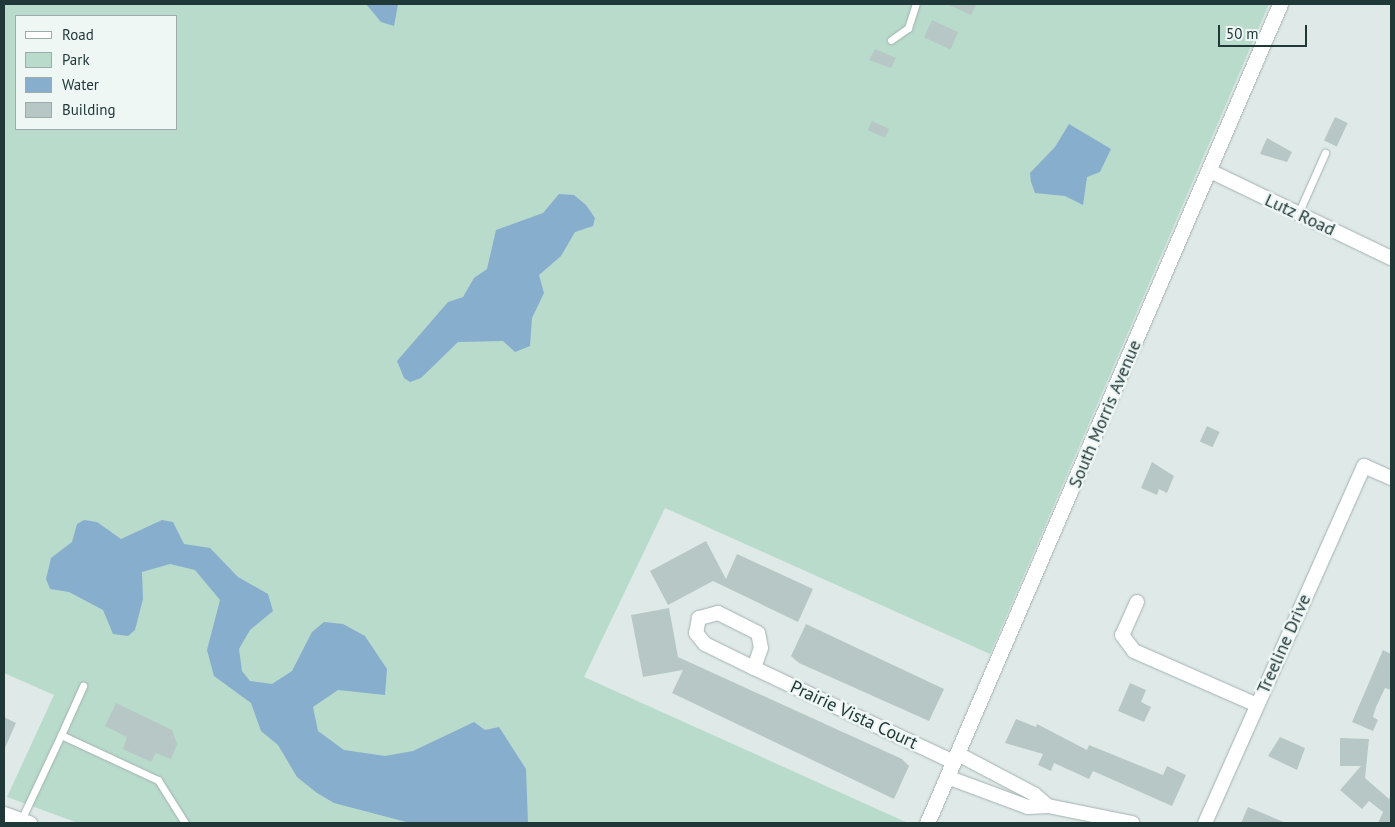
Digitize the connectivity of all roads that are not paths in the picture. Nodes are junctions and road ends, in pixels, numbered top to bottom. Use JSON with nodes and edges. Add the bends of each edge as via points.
{"nodes":[{"id":1,"x":916,"y":4,"type":"edge"},
{"id":2,"x":1280,"y":4,"type":"edge"},
{"id":3,"x":891,"y":40,"type":"dead end"},
{"id":4,"x":1325,"y":153,"type":"dead end"},
{"id":5,"x":1210,"y":172,"type":"junction"},
{"id":6,"x":1298,"y":214,"type":"junction"},
{"id":7,"x":1391,"y":258,"type":"edge"},
{"id":8,"x":1391,"y":478,"type":"edge"},
{"id":9,"x":1137,"y":602,"type":"dead end"},
{"id":10,"x":754,"y":668,"type":"junction"},
{"id":11,"x":83,"y":686,"type":"dead end"},
{"id":12,"x":1257,"y":705,"type":"junction"},
{"id":13,"x":61,"y":735,"type":"junction"},
{"id":14,"x":956,"y":758,"type":"junction"},
{"id":15,"x":948,"y":777,"type":"junction"},
{"id":16,"x":1048,"y":806,"type":"junction"},
{"id":17,"x":4,"y":814,"type":"edge"},
{"id":18,"x":25,"y":822,"type":"edge"},
{"id":19,"x":185,"y":823,"type":"edge"},
{"id":20,"x":927,"y":823,"type":"edge"},
{"id":21,"x":1132,"y":823,"type":"edge"},
{"id":22,"x":1205,"y":823,"type":"edge"}],
"edges":[{"from":1,"to":3,"type":"lane","via":[[908,28]]},
{"from":2,"to":5,"type":"street","name":"South Morris Avenue"},
{"from":4,"to":6,"type":"lane"},
{"from":5,"to":6,"type":"street","name":"Lutz Road"},
{"from":5,"to":14,"type":"street","name":"South Morris Avenue"},
{"from":6,"to":7,"type":"street","name":"Lutz Road"},
{"from":8,"to":12,"type":"street","name":"Treeline Drive","via":[[1364,466]]},
{"from":9,"to":12,"type":"street","via":[[1122,636],[1134,651]]},
{"from":10,"to":10,"type":"street","name":"Prairie Vista Court","via":[[699,639],[699,618],[718,613],[758,633],[761,648]]},
{"from":10,"to":14,"type":"street","name":"Prairie Vista Court"},
{"from":11,"to":13,"type":"lane"},
{"from":12,"to":22,"type":"street","name":"Treeline Drive"},
{"from":13,"to":18,"type":"lane"},
{"from":13,"to":19,"type":"lane","via":[[158,780]]},
{"from":14,"to":15,"type":"street","name":"South Morris Avenue"},
{"from":14,"to":16,"type":"street","name":"Prairie Vista Court","via":[[1034,794]]},
{"from":15,"to":16,"type":"street","via":[[1028,807]]},
{"from":15,"to":20,"type":"street","name":"South Morris Avenue"},
{"from":16,"to":21,"type":"street"},
{"from":17,"to":18,"type":"street"}]}
